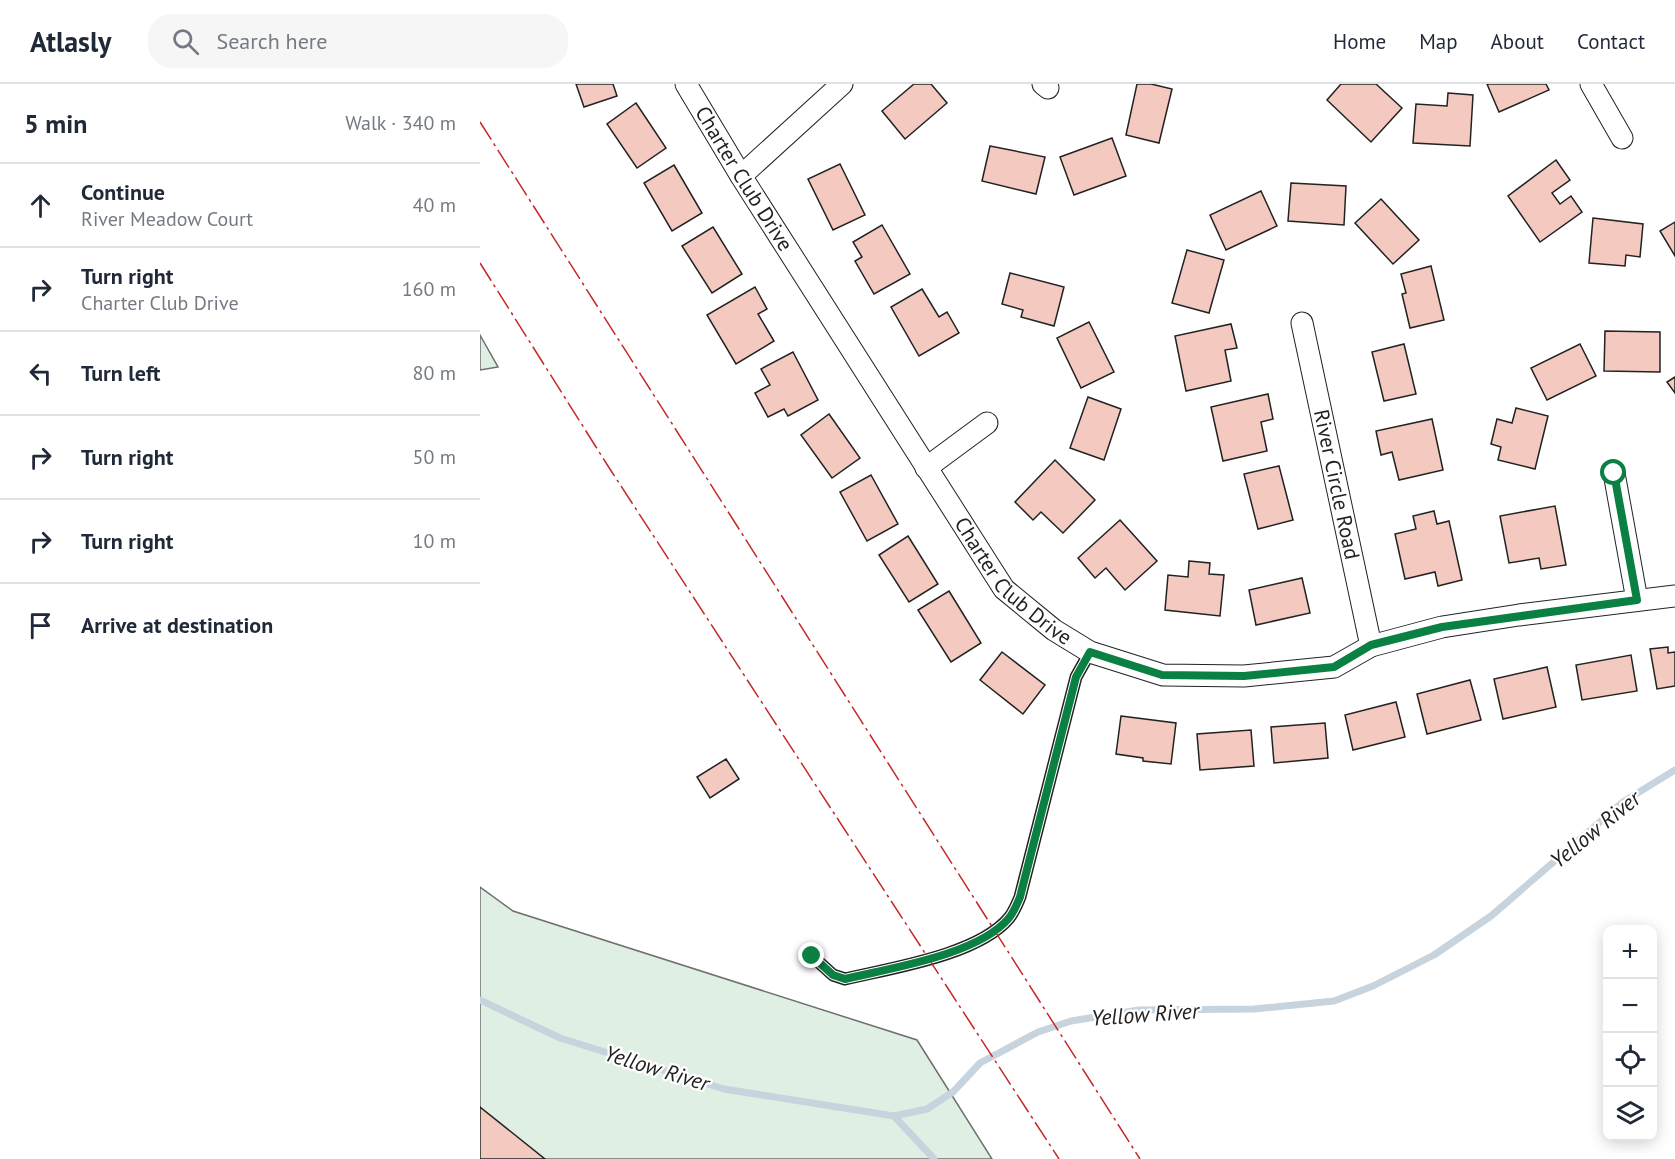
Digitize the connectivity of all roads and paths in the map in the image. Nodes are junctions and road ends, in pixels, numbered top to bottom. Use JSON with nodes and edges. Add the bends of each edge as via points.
{"nodes":[{"id":1,"x":687,"y":84,"type":"edge"},
{"id":2,"x":842,"y":84,"type":"edge"},
{"id":3,"x":1591,"y":84,"type":"edge"},
{"id":4,"x":1622,"y":138,"type":"dead end"},
{"id":5,"x":741,"y":176,"type":"junction"},
{"id":6,"x":1302,"y":322,"type":"dead end"},
{"id":7,"x":987,"y":423,"type":"dead end"},
{"id":8,"x":926,"y":468,"type":"junction"},
{"id":9,"x":1614,"y":473,"type":"dead end"},
{"id":10,"x":1675,"y":596,"type":"edge"},
{"id":11,"x":1637,"y":600,"type":"junction"},
{"id":12,"x":1371,"y":645,"type":"junction"},
{"id":13,"x":1090,"y":652,"type":"junction"},
{"id":14,"x":812,"y":956,"type":"dead end"}],
"edges":[{"from":1,"to":5,"type":"street","name":"Charter Club Drive"},
{"from":2,"to":5,"type":"street"},
{"from":3,"to":4,"type":"street"},
{"from":5,"to":8,"type":"street","name":"Charter Club Drive"},
{"from":6,"to":12,"type":"street","name":"River Circle Road"},
{"from":7,"to":8,"type":"street"},
{"from":8,"to":13,"type":"street","name":"Charter Club Drive","via":[[1004,589],[1054,630]]},
{"from":9,"to":11,"type":"street"},
{"from":10,"to":11,"type":"street","name":"Charter Club Drive"},
{"from":11,"to":12,"type":"street","name":"Charter Club Drive","via":[[1442,627]]},
{"from":12,"to":13,"type":"street","name":"Charter Club Drive","via":[[1334,667],[1244,676],[1162,675]]},
{"from":13,"to":14,"type":"lane","via":[[1076,677],[1020,897],[1010,917],[983,938],[934,958],[845,979],[833,975]]}]}
